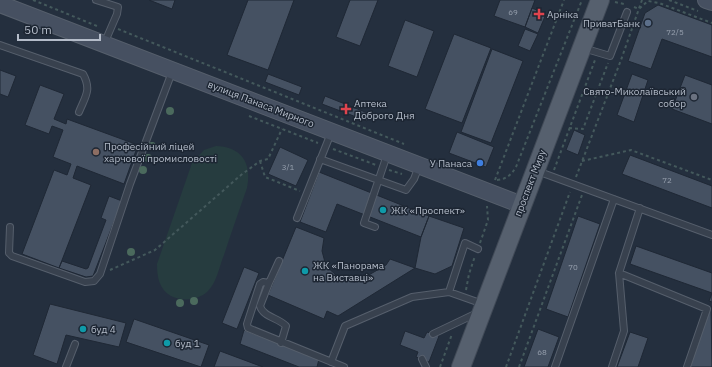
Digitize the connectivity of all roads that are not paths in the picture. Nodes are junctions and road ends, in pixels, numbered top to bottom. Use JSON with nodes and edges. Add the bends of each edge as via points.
{"nodes":[{"id":1,"x":96,"y":0,"type":"edge"},
{"id":2,"x":600,"y":0,"type":"edge"},
{"id":3,"x":5,"y":3,"type":"edge"},
{"id":4,"x":627,"y":12,"type":"dead end"},
{"id":5,"x":0,"y":44,"type":"edge"},
{"id":6,"x":104,"y":44,"type":"junction"},
{"id":7,"x":590,"y":50,"type":"junction"},
{"id":8,"x":172,"y":70,"type":"junction"},
{"id":9,"x":79,"y":112,"type":"dead end"},
{"id":10,"x":331,"y":131,"type":"junction"},
{"id":11,"x":320,"y":159,"type":"junction"},
{"id":12,"x":386,"y":160,"type":"junction"},
{"id":13,"x":416,"y":172,"type":"junction"},
{"id":14,"x":543,"y":174,"type":"junction"},
{"id":15,"x":379,"y":180,"type":"junction"},
{"id":16,"x":614,"y":199,"type":"junction"},
{"id":17,"x":522,"y":205,"type":"junction"},
{"id":18,"x":640,"y":208,"type":"junction"},
{"id":19,"x":297,"y":218,"type":"dead end"},
{"id":20,"x":10,"y":227,"type":"dead end"},
{"id":21,"x":375,"y":227,"type":"dead end"},
{"id":22,"x":712,"y":235,"type":"edge"},
{"id":23,"x":478,"y":249,"type":"road end"},
{"id":24,"x":279,"y":261,"type":"dead end"},
{"id":25,"x":619,"y":273,"type":"junction"},
{"id":26,"x":269,"y":283,"type":"junction"},
{"id":27,"x":449,"y":292,"type":"junction"},
{"id":28,"x":483,"y":308,"type":"junction"},
{"id":29,"x":433,"y":334,"type":"dead end"},
{"id":30,"x":281,"y":343,"type":"junction"},
{"id":31,"x":74,"y":344,"type":"dead end"},
{"id":32,"x":422,"y":359,"type":"dead end"},
{"id":33,"x":331,"y":362,"type":"junction"},
{"id":34,"x":66,"y":367,"type":"edge"},
{"id":35,"x":344,"y":367,"type":"edge"},
{"id":36,"x":426,"y":367,"type":"edge"},
{"id":37,"x":461,"y":367,"type":"edge"},
{"id":38,"x":555,"y":367,"type":"edge"},
{"id":39,"x":612,"y":367,"type":"edge"},
{"id":40,"x":687,"y":367,"type":"edge"}],
"edges":[{"from":1,"to":6,"type":"lane","via":[[118,7]]},
{"from":2,"to":7,"type":"main road","name":"проспект Миру"},
{"from":3,"to":6,"type":"main road","name":"вулиця Панаса Мирного"},
{"from":4,"to":7,"type":"lane","via":[[610,56]]},
{"from":5,"to":9,"type":"lane","via":[[83,74],[89,88]]},
{"from":6,"to":8,"type":"main road","name":"вулиця Панаса Мирного"},
{"from":7,"to":14,"type":"main road","name":"проспект Миру"},
{"from":8,"to":10,"type":"main road","name":"вулиця Панаса Мирного"},
{"from":8,"to":20,"type":"lane","via":[[100,274],[94,281],[85,282],[12,256],[9,253]]},
{"from":10,"to":11,"type":"lane"},
{"from":10,"to":12,"type":"main road","name":"вулиця Панаса Мирного"},
{"from":11,"to":15,"type":"lane"},
{"from":11,"to":19,"type":"lane"},
{"from":12,"to":13,"type":"main road","name":"вулиця Панаса Мирного"},
{"from":12,"to":15,"type":"lane"},
{"from":13,"to":15,"type":"lane","via":[[406,190]]},
{"from":13,"to":17,"type":"main road","name":"вулиця Панаса Мирного"},
{"from":14,"to":16,"type":"lane"},
{"from":14,"to":17,"type":"main road","name":"проспект Миру"},
{"from":15,"to":21,"type":"lane","via":[[364,223]]},
{"from":16,"to":18,"type":"lane"},
{"from":16,"to":38,"type":"lane"},
{"from":17,"to":28,"type":"main road","name":"проспект Миру"},
{"from":18,"to":22,"type":"lane"},
{"from":18,"to":25,"type":"lane"},
{"from":23,"to":27,"type":"lane","via":[[464,243]]},
{"from":24,"to":26,"type":"lane"},
{"from":25,"to":39,"type":"lane","via":[[624,331]]},
{"from":25,"to":40,"type":"lane","via":[[707,309]]},
{"from":26,"to":30,"type":"lane","via":[[260,306],[265,314],[286,326]]},
{"from":26,"to":30,"type":"lane","via":[[260,284],[247,324],[251,331]]},
{"from":27,"to":28,"type":"lane"},
{"from":27,"to":33,"type":"lane","via":[[412,297],[345,326]]},
{"from":28,"to":29,"type":"lane"},
{"from":28,"to":37,"type":"main road","name":"проспект Миру"},
{"from":30,"to":33,"type":"lane"},
{"from":31,"to":34,"type":"lane"},
{"from":32,"to":36,"type":"lane"},
{"from":33,"to":35,"type":"lane"}]}
